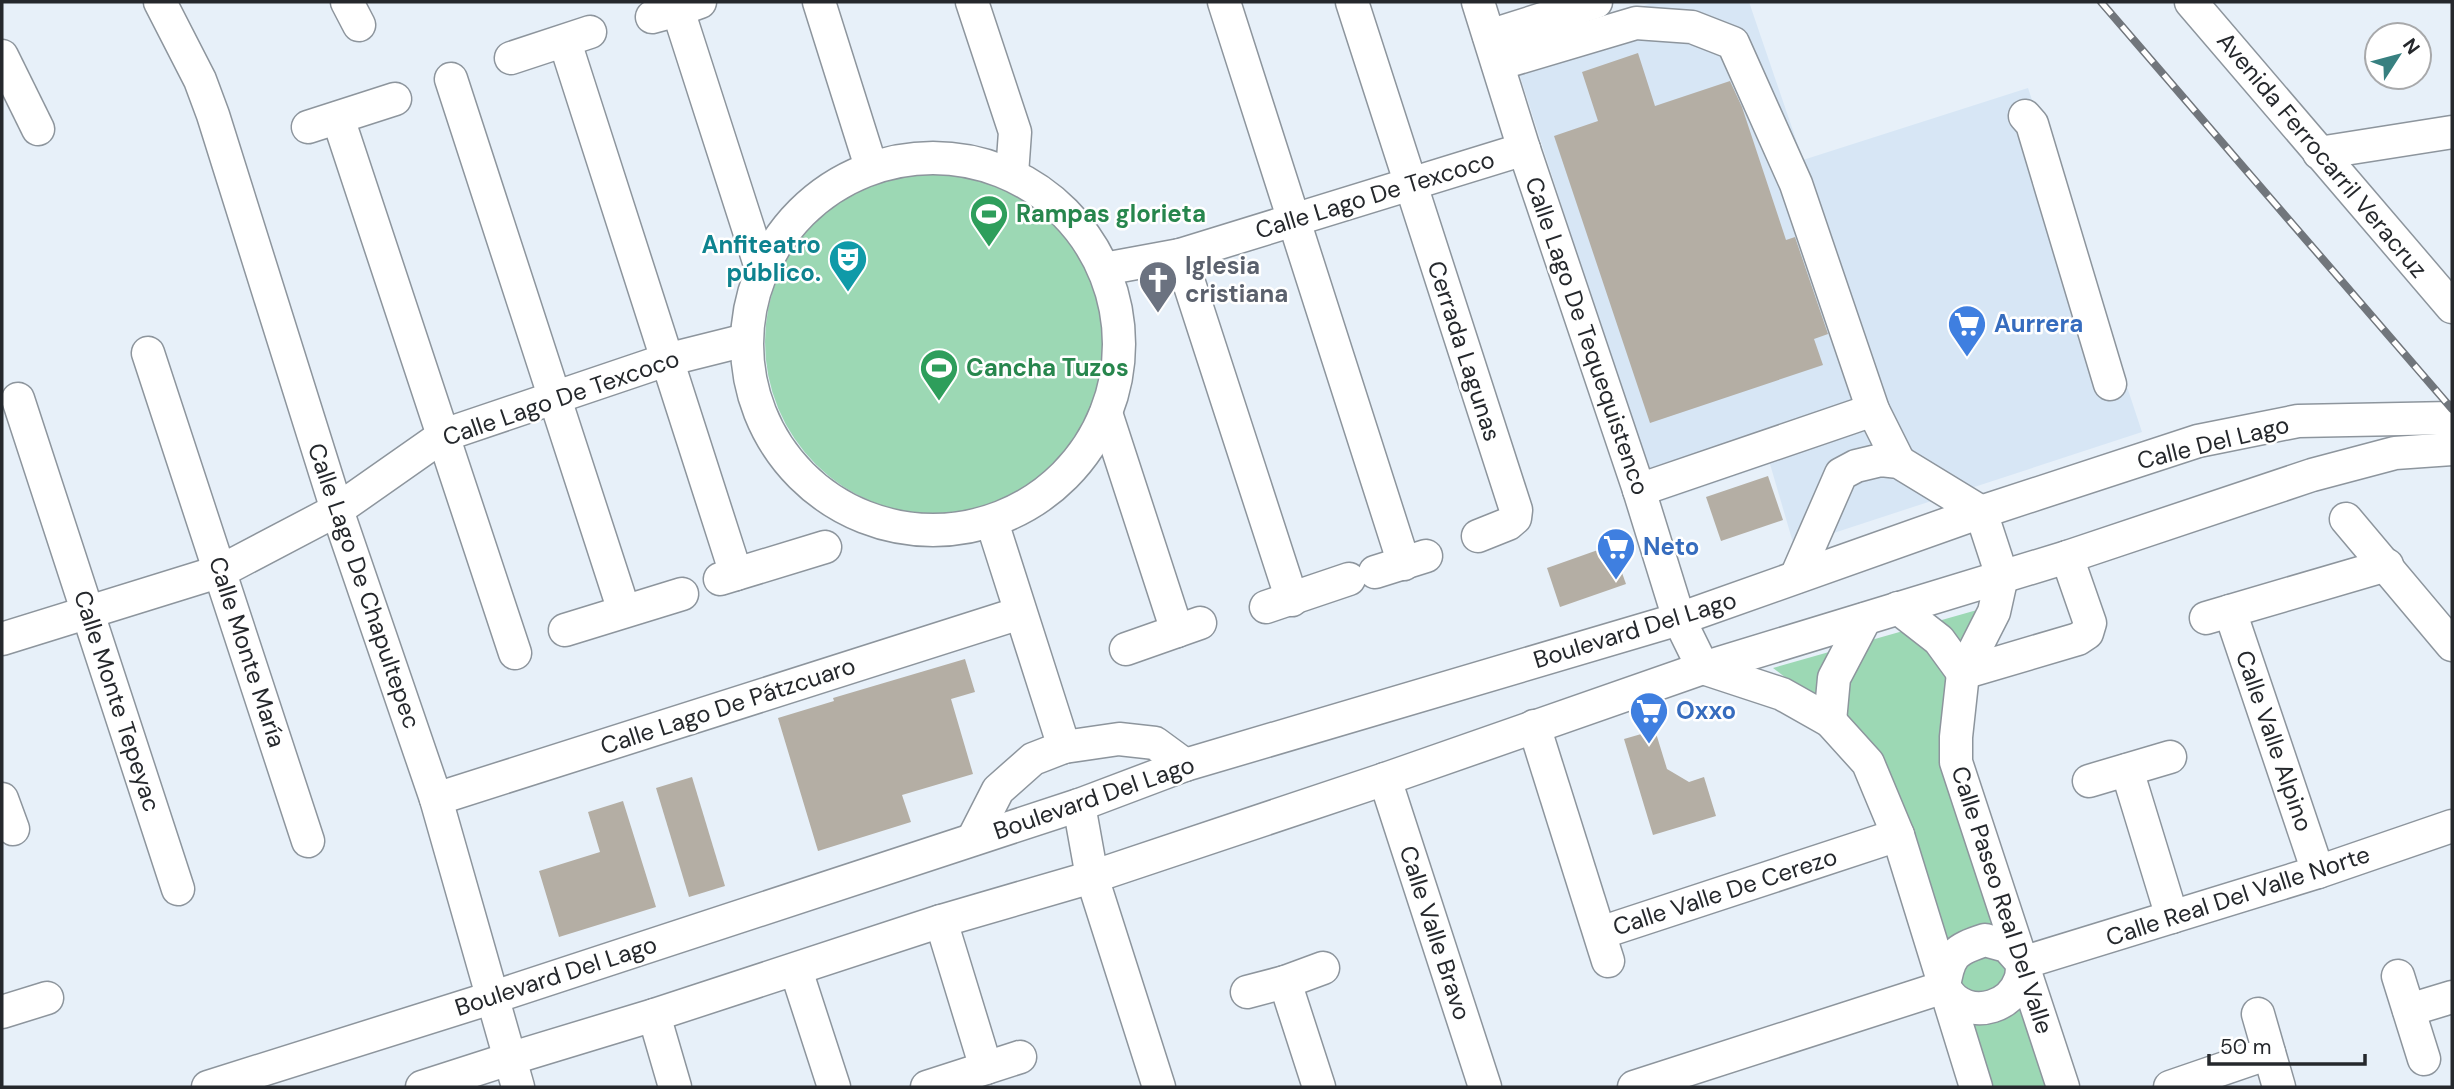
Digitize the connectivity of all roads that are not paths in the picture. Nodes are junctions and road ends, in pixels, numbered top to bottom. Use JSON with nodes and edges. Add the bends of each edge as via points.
{"nodes":[{"id":1,"x":160,"y":2,"type":"edge"},
{"id":2,"x":819,"y":2,"type":"edge"},
{"id":3,"x":972,"y":2,"type":"edge"},
{"id":4,"x":1224,"y":2,"type":"edge"},
{"id":5,"x":1352,"y":2,"type":"edge"},
{"id":6,"x":1478,"y":2,"type":"edge"},
{"id":7,"x":1596,"y":2,"type":"edge"},
{"id":8,"x":2192,"y":2,"type":"edge"},
{"id":9,"x":677,"y":10,"type":"edge"},
{"id":10,"x":1493,"y":50,"type":"junction"},
{"id":11,"x":2,"y":55,"type":"edge"},
{"id":12,"x":510,"y":58,"type":"dead end"},
{"id":13,"x":450,"y":80,"type":"dead end"},
{"id":14,"x":395,"y":99,"type":"dead end"},
{"id":15,"x":2025,"y":116,"type":"dead end"},
{"id":16,"x":338,"y":118,"type":"junction"},
{"id":17,"x":309,"y":127,"type":"dead end"},
{"id":18,"x":38,"y":129,"type":"dead end"},
{"id":19,"x":2452,"y":132,"type":"edge"},
{"id":20,"x":1524,"y":149,"type":"junction"},
{"id":21,"x":2319,"y":153,"type":"junction"},
{"id":22,"x":871,"y":167,"type":"junction"},
{"id":23,"x":1012,"y":174,"type":"junction"},
{"id":24,"x":1410,"y":184,"type":"junction"},
{"id":25,"x":1295,"y":219,"type":"junction"},
{"id":26,"x":1180,"y":255,"type":"junction"},
{"id":27,"x":761,"y":268,"type":"junction"},
{"id":28,"x":1104,"y":269,"type":"junction"},
{"id":29,"x":2452,"y":307,"type":"edge"},
{"id":30,"x":746,"y":340,"type":"junction"},
{"id":31,"x":148,"y":353,"type":"dead end"},
{"id":32,"x":666,"y":360,"type":"junction"},
{"id":33,"x":2110,"y":384,"type":"dead end"},
{"id":34,"x":555,"y":397,"type":"junction"},
{"id":35,"x":18,"y":399,"type":"dead end"},
{"id":36,"x":1873,"y":410,"type":"junction"},
{"id":37,"x":1106,"y":413,"type":"junction"},
{"id":38,"x":2452,"y":418,"type":"edge"},
{"id":39,"x":2389,"y":420,"type":"junction"},
{"id":40,"x":444,"y":435,"type":"junction"},
{"id":41,"x":2452,"y":449,"type":"edge"},
{"id":42,"x":2395,"y":453,"type":"junction"},
{"id":43,"x":1899,"y":462,"type":"junction"},
{"id":44,"x":1841,"y":474,"type":"junction"},
{"id":45,"x":1639,"y":490,"type":"junction"},
{"id":46,"x":337,"y":510,"type":"junction"},
{"id":47,"x":1980,"y":512,"type":"junction"},
{"id":48,"x":2346,"y":519,"type":"dead end"},
{"id":49,"x":992,"y":522,"type":"junction"},
{"id":50,"x":1478,"y":536,"type":"dead end"},
{"id":51,"x":825,"y":547,"type":"dead end"},
{"id":52,"x":2067,"y":557,"type":"junction"},
{"id":53,"x":2387,"y":565,"type":"junction"},
{"id":54,"x":221,"y":571,"type":"junction"},
{"id":55,"x":2002,"y":576,"type":"junction"},
{"id":56,"x":1796,"y":577,"type":"junction"},
{"id":57,"x":682,"y":594,"type":"dead end"},
{"id":58,"x":1898,"y":608,"type":"junction"},
{"id":59,"x":624,"y":611,"type":"junction"},
{"id":60,"x":1020,"y":613,"type":"junction"},
{"id":61,"x":89,"y":614,"type":"junction"},
{"id":62,"x":1679,"y":619,"type":"junction"},
{"id":63,"x":1865,"y":619,"type":"junction"},
{"id":64,"x":565,"y":630,"type":"dead end"},
{"id":65,"x":2,"y":639,"type":"edge"},
{"id":66,"x":2452,"y":645,"type":"edge"},
{"id":67,"x":1126,"y":649,"type":"dead end"},
{"id":68,"x":515,"y":653,"type":"dead end"},
{"id":69,"x":1703,"y":668,"type":"junction"},
{"id":70,"x":1963,"y":673,"type":"junction"},
{"id":71,"x":1830,"y":722,"type":"junction"},
{"id":72,"x":1534,"y":726,"type":"junction"},
{"id":73,"x":1065,"y":747,"type":"junction"},
{"id":74,"x":2170,"y":757,"type":"dead end"},
{"id":75,"x":1185,"y":765,"type":"junction"},
{"id":76,"x":2127,"y":770,"type":"junction"},
{"id":77,"x":1385,"y":779,"type":"junction"},
{"id":78,"x":2089,"y":781,"type":"dead end"},
{"id":79,"x":2,"y":799,"type":"edge"},
{"id":80,"x":436,"y":799,"type":"junction"},
{"id":81,"x":1079,"y":805,"type":"junction"},
{"id":82,"x":2452,"y":827,"type":"edge"},
{"id":83,"x":13,"y":829,"type":"dead end"},
{"id":84,"x":1898,"y":835,"type":"junction"},
{"id":85,"x":973,"y":839,"type":"junction"},
{"id":86,"x":308,"y":841,"type":"dead end"},
{"id":87,"x":2318,"y":872,"type":"junction"},
{"id":88,"x":1092,"y":877,"type":"junction"},
{"id":89,"x":178,"y":889,"type":"dead end"},
{"id":90,"x":2172,"y":917,"type":"junction"},
{"id":91,"x":941,"y":921,"type":"junction"},
{"id":92,"x":2022,"y":963,"type":"junction"},
{"id":93,"x":1323,"y":968,"type":"dead end"},
{"id":94,"x":796,"y":970,"type":"junction"},
{"id":95,"x":2398,"y":975,"type":"dead end"},
{"id":96,"x":1285,"y":982,"type":"junction"},
{"id":97,"x":1944,"y":987,"type":"junction"},
{"id":98,"x":1247,"y":992,"type":"dead end"},
{"id":99,"x":494,"y":997,"type":"junction"},
{"id":100,"x":2452,"y":997,"type":"edge"},
{"id":101,"x":47,"y":998,"type":"dead end"},
{"id":102,"x":2409,"y":1010,"type":"junction"},
{"id":103,"x":2,"y":1012,"type":"edge"},
{"id":104,"x":2258,"y":1014,"type":"dead end"},
{"id":105,"x":654,"y":1016,"type":"junction"},
{"id":106,"x":2269,"y":1053,"type":"junction"},
{"id":107,"x":1020,"y":1057,"type":"dead end"},
{"id":108,"x":2424,"y":1059,"type":"dead end"},
{"id":109,"x":986,"y":1068,"type":"junction"},
{"id":110,"x":513,"y":1073,"type":"edge"},
{"id":111,"x":208,"y":1087,"type":"edge"},
{"id":112,"x":422,"y":1087,"type":"edge"},
{"id":113,"x":675,"y":1087,"type":"edge"},
{"id":114,"x":834,"y":1087,"type":"edge"},
{"id":115,"x":927,"y":1087,"type":"edge"},
{"id":116,"x":1159,"y":1087,"type":"edge"},
{"id":117,"x":1319,"y":1087,"type":"edge"},
{"id":118,"x":1485,"y":1087,"type":"edge"},
{"id":119,"x":1634,"y":1087,"type":"edge"},
{"id":120,"x":1976,"y":1087,"type":"edge"},
{"id":121,"x":2063,"y":1087,"type":"edge"},
{"id":122,"x":2170,"y":1087,"type":"edge"},
{"id":123,"x":2279,"y":1087,"type":"edge"}],
"edges":[{"from":1,"to":46,"type":"street","name":"Calle Lago De Chapultepec","via":[[213,115]]},
{"from":2,"to":22,"type":"street"},
{"from":3,"to":23,"type":"street","via":[[1015,132]]},
{"from":4,"to":25,"type":"street"},
{"from":5,"to":24,"type":"street","name":"Cerrada Lagunas"},
{"from":6,"to":10,"type":"street","name":"Calle Lago De Tequequistenco"},
{"from":7,"to":10,"type":"street"},
{"from":8,"to":21,"type":"street","name":"Avenida Ferrocarril Veracruz"},
{"from":9,"to":27,"type":"street"},
{"from":10,"to":20,"type":"street","name":"Calle Lago De Tequequistenco"},
{"from":10,"to":36,"type":"street","via":[[1636,23],[1692,27],[1733,43],[1796,184]]},
{"from":11,"to":18,"type":"street"},
{"from":12,"to":32,"type":"street","via":[[578,37]]},
{"from":13,"to":34,"type":"street"},
{"from":14,"to":16,"type":"street"},
{"from":15,"to":33,"type":"street","via":[[2032,124]]},
{"from":16,"to":17,"type":"street"},
{"from":16,"to":40,"type":"street"},
{"from":19,"to":21,"type":"street"},
{"from":20,"to":24,"type":"street","name":"Calle Lago De Texcoco"},
{"from":20,"to":45,"type":"street","name":"Calle Lago De Tequequistenco"},
{"from":21,"to":29,"type":"street","name":"Avenida Ferrocarril Veracruz"},
{"from":22,"to":23,"type":"street","via":[[918,157],[966,160]]},
{"from":22,"to":27,"type":"street","via":[[825,190],[788,225]]},
{"from":23,"to":28,"type":"street","via":[[1050,198],[1081,230]]},
{"from":24,"to":25,"type":"street","name":"Calle Lago De Texcoco"},
{"from":24,"to":50,"type":"street","name":"Cerrada Lagunas","via":[[1516,510],[1508,524]]},
{"from":25,"to":26,"type":"street","name":"Calle Lago De Texcoco"},
{"from":25,"to":26,"type":"street","via":[[1389,568],[1279,603]]},
{"from":26,"to":28,"type":"street","name":"Calle Lago De Texcoco"},
{"from":27,"to":30,"type":"street","via":[[750,303]]},
{"from":28,"to":37,"type":"street","via":[[1117,311],[1120,356]]},
{"from":30,"to":32,"type":"street","name":"Calle Lago De Texcoco"},
{"from":30,"to":49,"type":"street","via":[[750,384],[765,426],[790,464],[822,495],[861,517],[904,529],[949,531]]},
{"from":31,"to":54,"type":"street","name":"Calle Monte María"},
{"from":32,"to":34,"type":"street","name":"Calle Lago De Texcoco"},
{"from":32,"to":51,"type":"street","via":[[728,577]]},
{"from":34,"to":40,"type":"street","name":"Calle Lago De Texcoco"},
{"from":34,"to":59,"type":"street"},
{"from":35,"to":61,"type":"street","name":"Calle Monte Tepeyac"},
{"from":36,"to":43,"type":"street"},
{"from":36,"to":44,"type":"street","via":[[1853,438]]},
{"from":36,"to":45,"type":"street"},
{"from":37,"to":49,"type":"street","via":[[1067,476],[1032,503]]},
{"from":37,"to":67,"type":"street","via":[[1189,627]]},
{"from":38,"to":39,"type":"street","name":"Calle Del Lago"},
{"from":39,"to":42,"type":"street"},
{"from":39,"to":47,"type":"street","name":"Calle Del Lago","via":[[2298,421],[2198,441]]},
{"from":40,"to":46,"type":"street","name":"Calle Lago De Texcoco"},
{"from":40,"to":68,"type":"street"},
{"from":41,"to":42,"type":"street"},
{"from":42,"to":52,"type":"street","via":[[2312,475]]},
{"from":43,"to":44,"type":"street","via":[[1881,460]]},
{"from":43,"to":47,"type":"street"},
{"from":44,"to":56,"type":"street"},
{"from":45,"to":62,"type":"street","name":"Calle Lago De Tequequistenco"},
{"from":46,"to":54,"type":"street","name":"Calle Lago De Texcoco"},
{"from":46,"to":80,"type":"street","name":"Calle Lago De Chapultepec"},
{"from":47,"to":55,"type":"street"},
{"from":47,"to":56,"type":"street","name":"Boulevard Del Lago"},
{"from":48,"to":53,"type":"street"},
{"from":49,"to":60,"type":"street"},
{"from":52,"to":55,"type":"street"},
{"from":52,"to":70,"type":"street","via":[[2090,623],[2087,633]]},
{"from":53,"to":66,"type":"street"},
{"from":53,"to":87,"type":"street","name":"Calle Valle Alpino","via":[[2218,615]]},
{"from":54,"to":61,"type":"street","name":"Calle Lago De Texcoco"},
{"from":54,"to":86,"type":"street","name":"Calle Monte María"},
{"from":55,"to":58,"type":"street"},
{"from":55,"to":70,"type":"street","name":"Calle Paseo Real Del Valle","via":[[1994,611]]},
{"from":56,"to":62,"type":"street","name":"Boulevard Del Lago"},
{"from":57,"to":59,"type":"street"},
{"from":58,"to":63,"type":"street"},
{"from":58,"to":70,"type":"street","via":[[1939,640]]},
{"from":59,"to":64,"type":"street"},
{"from":60,"to":73,"type":"street"},
{"from":60,"to":80,"type":"street","name":"Calle Lago De Pátzcuaro"},
{"from":61,"to":65,"type":"street","name":"Calle Lago De Texcoco"},
{"from":61,"to":89,"type":"street","name":"Calle Monte Tepeyac"},
{"from":62,"to":69,"type":"street","name":"Calle Lago De Tequequistenco"},
{"from":62,"to":75,"type":"street","name":"Boulevard Del Lago"},
{"from":63,"to":69,"type":"street"},
{"from":63,"to":71,"type":"street","via":[[1834,677]]},
{"from":69,"to":71,"type":"street","via":[[1782,694]]},
{"from":69,"to":72,"type":"street"},
{"from":70,"to":92,"type":"street","name":"Calle Paseo Real Del Valle","via":[[1956,762]]},
{"from":71,"to":84,"type":"street","via":[[1868,762]]},
{"from":72,"to":77,"type":"street"},
{"from":72,"to":84,"type":"street","name":"Calle Valle De Cerezo","via":[[1604,947]]},
{"from":73,"to":75,"type":"street","via":[[1119,739],[1155,743]]},
{"from":73,"to":85,"type":"street","via":[[1033,759],[998,790]]},
{"from":74,"to":76,"type":"street"},
{"from":75,"to":81,"type":"street","name":"Boulevard Del Lago"},
{"from":76,"to":78,"type":"street"},
{"from":76,"to":90,"type":"street"},
{"from":77,"to":88,"type":"street"},
{"from":77,"to":118,"type":"street","name":"Calle Valle Bravo"},
{"from":79,"to":83,"type":"street"},
{"from":80,"to":99,"type":"street","name":"Calle Lago De Chapultepec"},
{"from":81,"to":85,"type":"street","name":"Boulevard Del Lago"},
{"from":81,"to":88,"type":"street"},
{"from":82,"to":87,"type":"street","name":"Calle Real Del Valle Norte"},
{"from":84,"to":97,"type":"street"},
{"from":85,"to":99,"type":"street","name":"Boulevard Del Lago"},
{"from":87,"to":90,"type":"street","name":"Calle Real Del Valle Norte"},
{"from":88,"to":91,"type":"street"},
{"from":88,"to":116,"type":"street"},
{"from":90,"to":92,"type":"street","name":"Calle Real Del Valle Norte"},
{"from":91,"to":94,"type":"street"},
{"from":91,"to":109,"type":"street"},
{"from":92,"to":97,"type":"street","via":[[2012,994],[1984,1009],[1968,1007]]},
{"from":92,"to":97,"type":"street","via":[[2007,946],[1984,940],[1963,947],[1948,964]]},
{"from":92,"to":121,"type":"street","name":"Calle Paseo Real Del Valle"},
{"from":93,"to":96,"type":"street"},
{"from":94,"to":105,"type":"street"},
{"from":94,"to":114,"type":"street"},
{"from":95,"to":102,"type":"street"},
{"from":96,"to":98,"type":"street"},
{"from":96,"to":117,"type":"street"},
{"from":97,"to":119,"type":"street"},
{"from":97,"to":120,"type":"street"},
{"from":99,"to":110,"type":"street","name":"Calle Lago De Chapultepec"},
{"from":99,"to":111,"type":"street","name":"Boulevard Del Lago"},
{"from":100,"to":102,"type":"street"},
{"from":101,"to":103,"type":"street"},
{"from":102,"to":108,"type":"street"},
{"from":104,"to":106,"type":"street"},
{"from":105,"to":110,"type":"street"},
{"from":105,"to":113,"type":"street"},
{"from":106,"to":122,"type":"street"},
{"from":106,"to":123,"type":"street"},
{"from":107,"to":109,"type":"street"},
{"from":109,"to":115,"type":"street"},
{"from":110,"to":112,"type":"street"}]}
